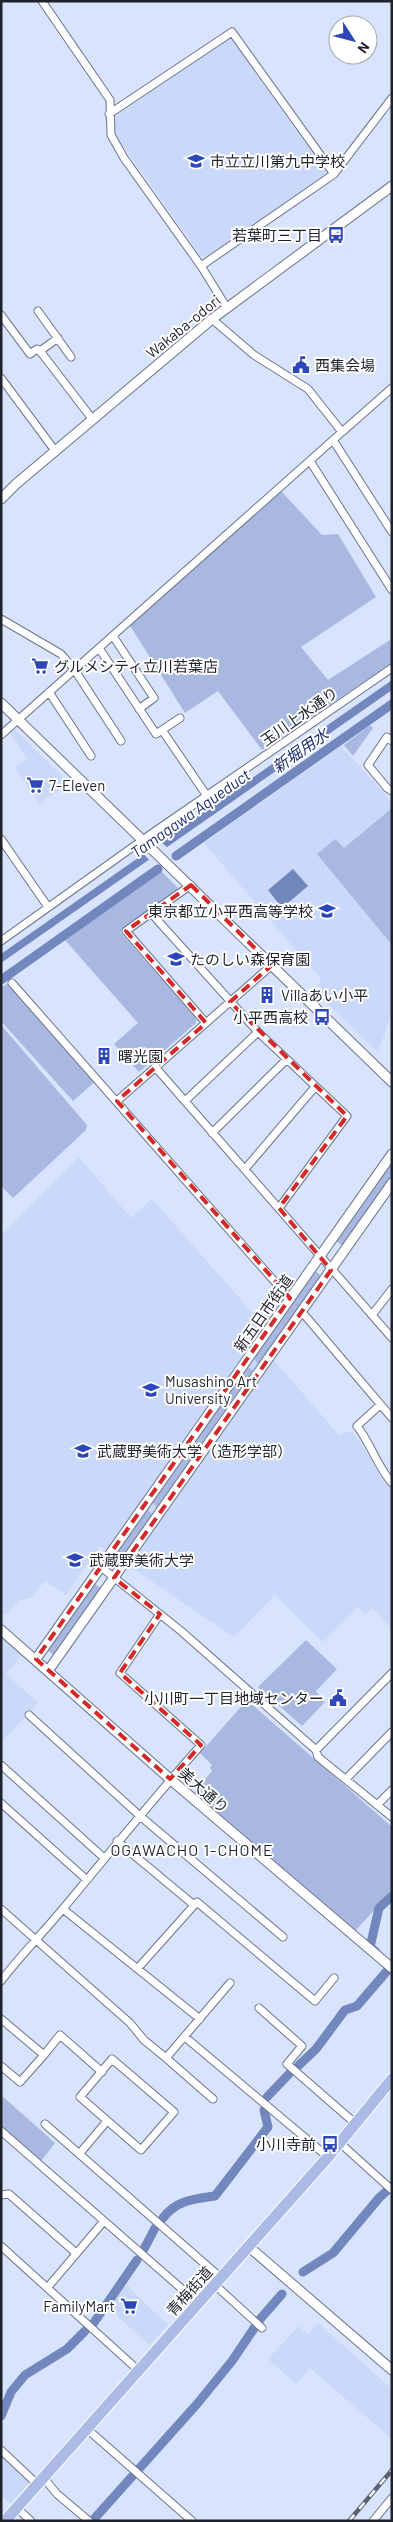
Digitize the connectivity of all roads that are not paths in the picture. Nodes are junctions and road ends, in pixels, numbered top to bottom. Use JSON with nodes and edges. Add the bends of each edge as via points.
{"nodes":[{"id":1,"x":42,"y":1,"type":"edge"},
{"id":2,"x":392,"y":98,"type":"edge"},
{"id":3,"x":109,"y":114,"type":"junction"},
{"id":4,"x":334,"y":174,"type":"junction"},
{"id":5,"x":392,"y":186,"type":"edge"},
{"id":6,"x":201,"y":266,"type":"junction"},
{"id":7,"x":227,"y":308,"type":"junction"},
{"id":8,"x":38,"y":311,"type":"dead end"},
{"id":9,"x":1,"y":315,"type":"edge"},
{"id":10,"x":212,"y":319,"type":"junction"},
{"id":11,"x":58,"y":338,"type":"junction"},
{"id":12,"x":40,"y":351,"type":"junction"},
{"id":13,"x":71,"y":357,"type":"dead end"},
{"id":14,"x":1,"y":378,"type":"edge"},
{"id":15,"x":391,"y":392,"type":"edge"},
{"id":16,"x":93,"y":420,"type":"junction"},
{"id":17,"x":342,"y":432,"type":"junction"},
{"id":18,"x":333,"y":440,"type":"junction"},
{"id":19,"x":56,"y":452,"type":"junction"},
{"id":20,"x":310,"y":461,"type":"junction"},
{"id":21,"x":2,"y":495,"type":"edge"},
{"id":22,"x":392,"y":532,"type":"edge"},
{"id":23,"x":392,"y":590,"type":"edge"},
{"id":24,"x":1,"y":619,"type":"edge"},
{"id":25,"x":113,"y":636,"type":"junction"},
{"id":26,"x":99,"y":648,"type":"junction"},
{"id":27,"x":392,"y":668,"type":"edge"},
{"id":28,"x":74,"y":669,"type":"junction"},
{"id":29,"x":49,"y":692,"type":"junction"},
{"id":30,"x":1,"y":703,"type":"edge"},
{"id":31,"x":139,"y":709,"type":"junction"},
{"id":32,"x":180,"y":718,"type":"dead end"},
{"id":33,"x":20,"y":719,"type":"junction"},
{"id":34,"x":162,"y":730,"type":"junction"},
{"id":35,"x":1,"y":735,"type":"edge"},
{"id":36,"x":121,"y":741,"type":"dead end"},
{"id":37,"x":392,"y":741,"type":"edge"},
{"id":38,"x":91,"y":756,"type":"dead end"},
{"id":39,"x":392,"y":791,"type":"edge"},
{"id":40,"x":207,"y":796,"type":"junction"},
{"id":41,"x":1,"y":839,"type":"edge"},
{"id":42,"x":144,"y":839,"type":"junction"},
{"id":43,"x":191,"y":885,"type":"junction"},
{"id":44,"x":48,"y":907,"type":"junction"},
{"id":45,"x":152,"y":913,"type":"junction"},
{"id":46,"x":1,"y":941,"type":"edge"},
{"id":47,"x":272,"y":965,"type":"junction"},
{"id":48,"x":12,"y":983,"type":"dead end"},
{"id":49,"x":230,"y":1002,"type":"junction"},
{"id":50,"x":206,"y":1024,"type":"junction"},
{"id":51,"x":258,"y":1032,"type":"junction"},
{"id":52,"x":286,"y":1060,"type":"junction"},
{"id":53,"x":156,"y":1068,"type":"junction"},
{"id":54,"x":392,"y":1082,"type":"edge"},
{"id":55,"x":315,"y":1087,"type":"junction"},
{"id":56,"x":117,"y":1101,"type":"junction"},
{"id":57,"x":185,"y":1101,"type":"junction"},
{"id":58,"x":212,"y":1133,"type":"junction"},
{"id":59,"x":392,"y":1154,"type":"edge"},
{"id":60,"x":245,"y":1169,"type":"junction"},
{"id":61,"x":392,"y":1183,"type":"edge"},
{"id":62,"x":279,"y":1208,"type":"junction"},
{"id":63,"x":319,"y":1257,"type":"junction"},
{"id":64,"x":331,"y":1270,"type":"junction"},
{"id":65,"x":392,"y":1289,"type":"edge"},
{"id":66,"x":290,"y":1298,"type":"junction"},
{"id":67,"x":302,"y":1312,"type":"junction"},
{"id":68,"x":372,"y":1315,"type":"junction"},
{"id":69,"x":392,"y":1338,"type":"edge"},
{"id":70,"x":249,"y":1358,"type":"junction"},
{"id":71,"x":263,"y":1366,"type":"junction"},
{"id":72,"x":380,"y":1405,"type":"junction"},
{"id":73,"x":392,"y":1418,"type":"edge"},
{"id":74,"x":392,"y":1483,"type":"edge"},
{"id":75,"x":101,"y":1567,"type":"junction"},
{"id":76,"x":114,"y":1578,"type":"junction"},
{"id":77,"x":160,"y":1614,"type":"junction"},
{"id":78,"x":1,"y":1630,"type":"edge"},
{"id":79,"x":36,"y":1659,"type":"junction"},
{"id":80,"x":48,"y":1671,"type":"junction"},
{"id":81,"x":392,"y":1673,"type":"edge"},
{"id":82,"x":29,"y":1715,"type":"dead end"},
{"id":83,"x":392,"y":1732,"type":"edge"},
{"id":84,"x":316,"y":1750,"type":"junction"},
{"id":85,"x":1,"y":1765,"type":"edge"},
{"id":86,"x":170,"y":1779,"type":"junction"},
{"id":87,"x":346,"y":1779,"type":"junction"},
{"id":88,"x":392,"y":1790,"type":"edge"},
{"id":89,"x":1,"y":1803,"type":"edge"},
{"id":90,"x":377,"y":1805,"type":"junction"},
{"id":91,"x":140,"y":1816,"type":"junction"},
{"id":92,"x":392,"y":1817,"type":"edge"},
{"id":93,"x":117,"y":1841,"type":"junction"},
{"id":94,"x":103,"y":1858,"type":"junction"},
{"id":95,"x":87,"y":1880,"type":"junction"},
{"id":96,"x":194,"y":1905,"type":"junction"},
{"id":97,"x":1,"y":1909,"type":"edge"},
{"id":98,"x":63,"y":1909,"type":"junction"},
{"id":99,"x":283,"y":1937,"type":"dead end"},
{"id":100,"x":37,"y":1940,"type":"junction"},
{"id":101,"x":138,"y":1968,"type":"junction"},
{"id":102,"x":392,"y":1968,"type":"edge"},
{"id":103,"x":334,"y":1978,"type":"dead end"},
{"id":104,"x":1,"y":1981,"type":"edge"},
{"id":105,"x":230,"y":1983,"type":"dead end"},
{"id":106,"x":259,"y":2008,"type":"dead end"},
{"id":107,"x":1,"y":2019,"type":"edge"},
{"id":108,"x":200,"y":2019,"type":"junction"},
{"id":109,"x":185,"y":2037,"type":"junction"},
{"id":110,"x":44,"y":2056,"type":"junction"},
{"id":111,"x":166,"y":2058,"type":"junction"},
{"id":112,"x":1,"y":2066,"type":"edge"},
{"id":113,"x":102,"y":2072,"type":"junction"},
{"id":114,"x":392,"y":2079,"type":"edge"},
{"id":115,"x":213,"y":2099,"type":"dead end"},
{"id":116,"x":107,"y":2121,"type":"junction"},
{"id":117,"x":45,"y":2124,"type":"dead end"},
{"id":118,"x":356,"y":2124,"type":"junction"},
{"id":119,"x":1,"y":2131,"type":"edge"},
{"id":120,"x":340,"y":2143,"type":"junction"},
{"id":121,"x":80,"y":2153,"type":"junction"},
{"id":122,"x":328,"y":2157,"type":"junction"},
{"id":123,"x":390,"y":2188,"type":"edge"},
{"id":124,"x":1,"y":2195,"type":"edge"},
{"id":125,"x":104,"y":2221,"type":"junction"},
{"id":126,"x":1,"y":2246,"type":"edge"},
{"id":127,"x":248,"y":2246,"type":"junction"},
{"id":128,"x":76,"y":2253,"type":"junction"},
{"id":129,"x":218,"y":2281,"type":"junction"},
{"id":130,"x":48,"y":2287,"type":"junction"},
{"id":131,"x":198,"y":2303,"type":"junction"},
{"id":132,"x":262,"y":2328,"type":"dead end"},
{"id":133,"x":138,"y":2370,"type":"junction"},
{"id":134,"x":392,"y":2370,"type":"edge"},
{"id":135,"x":86,"y":2428,"type":"junction"},
{"id":136,"x":1,"y":2450,"type":"edge"},
{"id":137,"x":40,"y":2480,"type":"junction"},
{"id":138,"x":392,"y":2498,"type":"edge"},
{"id":139,"x":17,"y":2508,"type":"junction"},
{"id":140,"x":5,"y":2521,"type":"edge"},
{"id":141,"x":31,"y":2521,"type":"edge"},
{"id":142,"x":89,"y":2521,"type":"edge"},
{"id":143,"x":192,"y":2521,"type":"edge"},
{"id":144,"x":373,"y":2521,"type":"edge"}],
"edges":[{"from":1,"to":3,"type":"street","via":[[107,93]]},
{"from":2,"to":4,"type":"street"},
{"from":3,"to":4,"type":"street","via":[[232,32]]},
{"from":3,"to":6,"type":"street","via":[[111,135],[124,158]]},
{"from":4,"to":6,"type":"street"},
{"from":5,"to":7,"type":"street","name":"Wakaba-odori"},
{"from":6,"to":7,"type":"street"},
{"from":7,"to":10,"type":"street","name":"Wakaba-odori"},
{"from":8,"to":11,"type":"street"},
{"from":9,"to":12,"type":"street","via":[[30,354],[37,349]]},
{"from":10,"to":16,"type":"street","name":"Wakaba-odori"},
{"from":10,"to":17,"type":"street","via":[[254,355],[308,389]]},
{"from":11,"to":12,"type":"street"},
{"from":11,"to":13,"type":"street"},
{"from":12,"to":16,"type":"street"},
{"from":14,"to":19,"type":"street"},
{"from":15,"to":17,"type":"street"},
{"from":16,"to":19,"type":"street","name":"Wakaba-odori"},
{"from":17,"to":18,"type":"street"},
{"from":18,"to":20,"type":"street"},
{"from":18,"to":22,"type":"street"},
{"from":19,"to":21,"type":"street","name":"Wakaba-odori"},
{"from":20,"to":23,"type":"street"},
{"from":20,"to":25,"type":"street"},
{"from":24,"to":28,"type":"street","via":[[60,654]]},
{"from":25,"to":26,"type":"street"},
{"from":25,"to":31,"type":"street","via":[[154,698]]},
{"from":26,"to":28,"type":"street"},
{"from":26,"to":31,"type":"street"},
{"from":27,"to":40,"type":"street","name":"玉川上水通り"},
{"from":28,"to":29,"type":"street"},
{"from":28,"to":36,"type":"street"},
{"from":29,"to":33,"type":"street"},
{"from":29,"to":38,"type":"street"},
{"from":30,"to":33,"type":"street"},
{"from":31,"to":34,"type":"street","via":[[156,734]]},
{"from":32,"to":34,"type":"street"},
{"from":33,"to":35,"type":"street"},
{"from":33,"to":42,"type":"street"},
{"from":34,"to":40,"type":"street"},
{"from":37,"to":39,"type":"street","via":[[387,737],[368,765]]},
{"from":40,"to":42,"type":"street","name":"玉川上水通り"},
{"from":41,"to":44,"type":"street"},
{"from":42,"to":43,"type":"street"},
{"from":42,"to":44,"type":"street","name":"玉川上水通り"},
{"from":43,"to":45,"type":"street"},
{"from":43,"to":47,"type":"street"},
{"from":44,"to":46,"type":"street","name":"玉川上水通り"},
{"from":45,"to":49,"type":"street"},
{"from":45,"to":50,"type":"street","via":[[126,931]]},
{"from":47,"to":49,"type":"street"},
{"from":47,"to":54,"type":"street"},
{"from":48,"to":56,"type":"street"},
{"from":49,"to":50,"type":"street"},
{"from":49,"to":51,"type":"street"},
{"from":50,"to":53,"type":"street"},
{"from":51,"to":52,"type":"street"},
{"from":51,"to":57,"type":"street"},
{"from":52,"to":55,"type":"street"},
{"from":52,"to":58,"type":"street"},
{"from":53,"to":56,"type":"street"},
{"from":53,"to":57,"type":"street"},
{"from":55,"to":60,"type":"street"},
{"from":55,"to":62,"type":"street","via":[[347,1116]]},
{"from":56,"to":66,"type":"street"},
{"from":57,"to":58,"type":"street"},
{"from":58,"to":60,"type":"street"},
{"from":59,"to":63,"type":"street","name":"新五日市街道"},
{"from":60,"to":62,"type":"street"},
{"from":61,"to":64,"type":"street","name":"新五日市街道"},
{"from":62,"to":63,"type":"street"},
{"from":63,"to":64,"type":"street"},
{"from":63,"to":66,"type":"street","name":"新五日市街道"},
{"from":64,"to":67,"type":"street","name":"新五日市街道"},
{"from":64,"to":68,"type":"street"},
{"from":65,"to":68,"type":"street"},
{"from":66,"to":70,"type":"street","name":"新五日市街道"},
{"from":67,"to":71,"type":"street","name":"新五日市街道"},
{"from":67,"to":72,"type":"street"},
{"from":68,"to":69,"type":"street"},
{"from":70,"to":71,"type":"street","via":[[253,1364]]},
{"from":70,"to":75,"type":"street","name":"新五日市街道"},
{"from":71,"to":76,"type":"street","name":"新五日市街道"},
{"from":72,"to":73,"type":"street"},
{"from":72,"to":74,"type":"street","via":[[357,1426],[369,1441],[382,1472]]},
{"from":75,"to":76,"type":"street"},
{"from":75,"to":79,"type":"street","name":"新五日市街道"},
{"from":76,"to":77,"type":"street"},
{"from":76,"to":80,"type":"street","name":"新五日市街道"},
{"from":77,"to":84,"type":"street"},
{"from":77,"to":86,"type":"street","via":[[120,1673],[201,1745]]},
{"from":78,"to":79,"type":"street","name":"美大通り"},
{"from":79,"to":80,"type":"street","name":"美大通り"},
{"from":80,"to":86,"type":"street","name":"美大通り"},
{"from":81,"to":84,"type":"street"},
{"from":82,"to":91,"type":"street"},
{"from":83,"to":87,"type":"street"},
{"from":84,"to":87,"type":"street","via":[[318,1757]]},
{"from":85,"to":94,"type":"street"},
{"from":86,"to":91,"type":"street"},
{"from":86,"to":102,"type":"street","name":"美大通り"},
{"from":87,"to":90,"type":"street"},
{"from":88,"to":90,"type":"street"},
{"from":89,"to":95,"type":"street"},
{"from":90,"to":92,"type":"street"},
{"from":91,"to":93,"type":"street"},
{"from":91,"to":99,"type":"street"},
{"from":93,"to":94,"type":"street"},
{"from":93,"to":96,"type":"street"},
{"from":94,"to":95,"type":"street"},
{"from":95,"to":98,"type":"street"},
{"from":96,"to":101,"type":"street"},
{"from":96,"to":103,"type":"street","via":[[197,1902],[314,2001]]},
{"from":97,"to":100,"type":"street"},
{"from":98,"to":100,"type":"street"},
{"from":98,"to":101,"type":"street"},
{"from":100,"to":104,"type":"street","via":[[28,1946]]},
{"from":100,"to":111,"type":"street"},
{"from":101,"to":108,"type":"street"},
{"from":105,"to":108,"type":"street"},
{"from":106,"to":118,"type":"street","via":[[302,2046],[288,2064]]},
{"from":107,"to":110,"type":"street"},
{"from":108,"to":109,"type":"street"},
{"from":109,"to":111,"type":"street"},
{"from":109,"to":122,"type":"street"},
{"from":110,"to":112,"type":"street","via":[[20,2082]]},
{"from":110,"to":113,"type":"street","via":[[60,2034]]},
{"from":111,"to":115,"type":"street"},
{"from":113,"to":116,"type":"street","via":[[80,2097]]},
{"from":113,"to":116,"type":"street","via":[[112,2059],[174,2112],[141,2150]]},
{"from":114,"to":118,"type":"main road","name":"青梅街道"},
{"from":116,"to":121,"type":"street"},
{"from":117,"to":121,"type":"street"},
{"from":118,"to":120,"type":"main road","name":"青梅街道"},
{"from":119,"to":125,"type":"street"},
{"from":120,"to":122,"type":"main road","name":"青梅街道"},
{"from":120,"to":123,"type":"street"},
{"from":121,"to":129,"type":"street"},
{"from":122,"to":127,"type":"main road","name":"青梅街道"},
{"from":124,"to":128,"type":"street","via":[[9,2194]]},
{"from":125,"to":128,"type":"street"},
{"from":125,"to":131,"type":"street"},
{"from":126,"to":130,"type":"street"},
{"from":127,"to":129,"type":"main road","name":"青梅街道"},
{"from":127,"to":134,"type":"street"},
{"from":128,"to":130,"type":"street"},
{"from":129,"to":131,"type":"main road","name":"青梅街道"},
{"from":129,"to":132,"type":"street"},
{"from":130,"to":133,"type":"street"},
{"from":131,"to":133,"type":"main road","name":"青梅街道"},
{"from":133,"to":135,"type":"main road","name":"青梅街道"},
{"from":135,"to":137,"type":"main road","name":"青梅街道"},
{"from":135,"to":143,"type":"street"},
{"from":136,"to":137,"type":"street"},
{"from":137,"to":139,"type":"main road","name":"青梅街道"},
{"from":137,"to":142,"type":"street"},
{"from":138,"to":144,"type":"street"},
{"from":139,"to":140,"type":"main road","name":"青梅街道"},
{"from":139,"to":141,"type":"street"}]}
